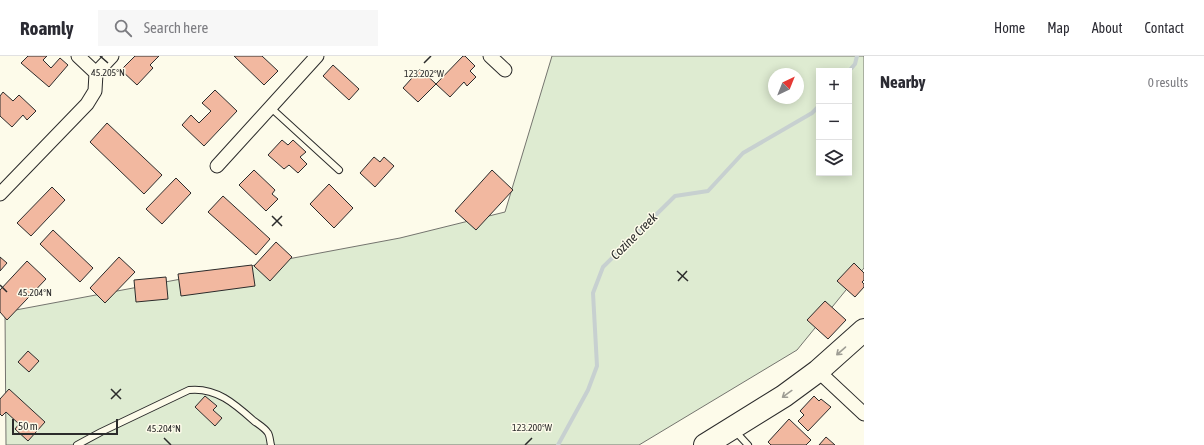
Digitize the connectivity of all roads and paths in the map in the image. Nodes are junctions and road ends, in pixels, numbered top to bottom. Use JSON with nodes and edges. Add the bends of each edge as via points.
{"nodes":[{"id":1,"x":78,"y":56,"type":"edge"},
{"id":2,"x":112,"y":56,"type":"edge"},
{"id":3,"x":317,"y":56,"type":"edge"},
{"id":4,"x":490,"y":56,"type":"edge"},
{"id":5,"x":505,"y":70,"type":"dead end"},
{"id":6,"x":96,"y":73,"type":"junction"},
{"id":7,"x":270,"y":107,"type":"junction"},
{"id":8,"x":217,"y":166,"type":"dead end"},
{"id":9,"x":339,"y":170,"type":"dead end"},
{"id":10,"x":0,"y":194,"type":"edge"},
{"id":11,"x":864,"y":330,"type":"edge"},
{"id":12,"x":818,"y":371,"type":"junction"},
{"id":13,"x":864,"y":414,"type":"edge"},
{"id":14,"x":732,"y":428,"type":"junction"},
{"id":15,"x":77,"y":445,"type":"edge"},
{"id":16,"x":271,"y":445,"type":"edge"},
{"id":17,"x":705,"y":445,"type":"edge"},
{"id":18,"x":748,"y":445,"type":"edge"}],
"edges":[{"from":1,"to":6,"type":"street"},
{"from":2,"to":6,"type":"street"},
{"from":3,"to":7,"type":"street"},
{"from":4,"to":5,"type":"street"},
{"from":6,"to":10,"type":"street","via":[[95,91],[87,104]]},
{"from":7,"to":8,"type":"street"},
{"from":7,"to":9,"type":"lane"},
{"from":11,"to":12,"type":"highway","one_way":true},
{"from":12,"to":13,"type":"street"},
{"from":12,"to":14,"type":"highway","one_way":true,"via":[[784,396]]},
{"from":14,"to":17,"type":"highway"},
{"from":14,"to":18,"type":"lane"},
{"from":15,"to":16,"type":"lane","via":[[189,390],[200,389],[227,399],[245,412],[268,433]]}]}
